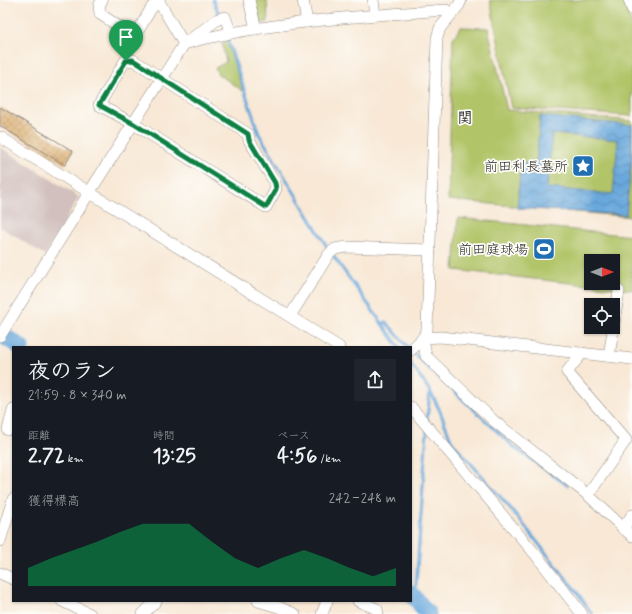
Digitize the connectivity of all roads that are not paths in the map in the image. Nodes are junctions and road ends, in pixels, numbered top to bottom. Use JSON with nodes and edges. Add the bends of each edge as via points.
{"nodes":[{"id":1,"x":102,"y":0,"type":"edge"},
{"id":2,"x":248,"y":0,"type":"edge"},
{"id":3,"x":303,"y":0,"type":"edge"},
{"id":4,"x":373,"y":0,"type":"edge"},
{"id":5,"x":461,"y":0,"type":"edge"},
{"id":6,"x":629,"y":0,"type":"edge"},
{"id":7,"x":159,"y":1,"type":"edge"},
{"id":8,"x":632,"y":9,"type":"edge"},
{"id":9,"x":375,"y":15,"type":"junction"},
{"id":10,"x":450,"y":15,"type":"junction"},
{"id":11,"x":306,"y":22,"type":"junction"},
{"id":12,"x":256,"y":29,"type":"junction"},
{"id":13,"x":227,"y":34,"type":"junction"},
{"id":14,"x":184,"y":44,"type":"junction"},
{"id":15,"x":162,"y":79,"type":"junction"},
{"id":16,"x":134,"y":124,"type":"junction"},
{"id":17,"x":0,"y":137,"type":"edge"},
{"id":18,"x":89,"y":193,"type":"junction"},
{"id":19,"x":430,"y":250,"type":"junction"},
{"id":20,"x":618,"y":291,"type":"dead end"},
{"id":21,"x":290,"y":316,"type":"junction"},
{"id":22,"x":2,"y":333,"type":"edge"},
{"id":23,"x":423,"y":338,"type":"junction"},
{"id":24,"x":337,"y":346,"type":"edge"},
{"id":25,"x":412,"y":349,"type":"edge"},
{"id":26,"x":582,"y":354,"type":"junction"},
{"id":27,"x":609,"y":356,"type":"junction"},
{"id":28,"x":632,"y":359,"type":"edge"},
{"id":29,"x":412,"y":407,"type":"edge"},
{"id":30,"x":12,"y":413,"type":"edge"},
{"id":31,"x":7,"y":430,"type":"edge"},
{"id":32,"x":588,"y":495,"type":"junction"},
{"id":33,"x":12,"y":501,"type":"edge"},
{"id":34,"x":632,"y":515,"type":"edge"},
{"id":35,"x":623,"y":529,"type":"junction"},
{"id":36,"x":632,"y":536,"type":"edge"},
{"id":37,"x":0,"y":541,"type":"edge"},
{"id":38,"x":0,"y":573,"type":"edge"},
{"id":39,"x":12,"y":579,"type":"edge"},
{"id":40,"x":64,"y":602,"type":"edge"},
{"id":41,"x":155,"y":602,"type":"edge"},
{"id":42,"x":261,"y":602,"type":"edge"},
{"id":43,"x":327,"y":602,"type":"edge"},
{"id":44,"x":360,"y":602,"type":"edge"},
{"id":45,"x":90,"y":614,"type":"edge"},
{"id":46,"x":143,"y":614,"type":"edge"},
{"id":47,"x":296,"y":614,"type":"edge"},
{"id":48,"x":322,"y":614,"type":"edge"},
{"id":49,"x":378,"y":614,"type":"edge"},
{"id":50,"x":582,"y":614,"type":"edge"}],
"edges":[{"from":1,"to":7,"type":"street","via":[[98,6],[100,14],[130,33],[138,31],[152,7]]},
{"from":2,"to":12,"type":"street"},
{"from":3,"to":11,"type":"street"},
{"from":4,"to":9,"type":"street"},
{"from":5,"to":10,"type":"street"},
{"from":6,"to":8,"type":"street"},
{"from":7,"to":14,"type":"street"},
{"from":9,"to":10,"type":"street","via":[[446,10]]},
{"from":9,"to":11,"type":"street"},
{"from":10,"to":19,"type":"street","via":[[440,28],[437,38]]},
{"from":11,"to":12,"type":"street"},
{"from":12,"to":13,"type":"street"},
{"from":13,"to":14,"type":"street"},
{"from":13,"to":14,"type":"street","via":[[225,17]]},
{"from":14,"to":15,"type":"street"},
{"from":15,"to":16,"type":"street"},
{"from":15,"to":16,"type":"street","via":[[133,60],[126,61],[99,105]]},
{"from":15,"to":16,"type":"street","via":[[248,134],[249,140],[275,183],[276,189],[266,207]]},
{"from":16,"to":18,"type":"street"},
{"from":17,"to":18,"type":"street"},
{"from":18,"to":21,"type":"street"},
{"from":18,"to":22,"type":"street"},
{"from":19,"to":21,"type":"street","via":[[346,247],[332,251]]},
{"from":19,"to":23,"type":"street","via":[[427,330]]},
{"from":20,"to":27,"type":"street"},
{"from":21,"to":24,"type":"street"},
{"from":23,"to":25,"type":"street"},
{"from":23,"to":26,"type":"street","via":[[441,337]]},
{"from":23,"to":32,"type":"street","via":[[426,356],[505,430]]},
{"from":26,"to":27,"type":"street"},
{"from":26,"to":32,"type":"street","via":[[567,372],[626,440]]},
{"from":27,"to":28,"type":"street"},
{"from":29,"to":50,"type":"street"},
{"from":30,"to":31,"type":"street"},
{"from":32,"to":35,"type":"street"},
{"from":33,"to":37,"type":"street"},
{"from":34,"to":35,"type":"street"},
{"from":35,"to":36,"type":"street"},
{"from":38,"to":39,"type":"street"},
{"from":40,"to":45,"type":"street"},
{"from":41,"to":46,"type":"street"},
{"from":42,"to":47,"type":"street"},
{"from":43,"to":48,"type":"street"},
{"from":44,"to":49,"type":"street","via":[[377,609]]}]}
